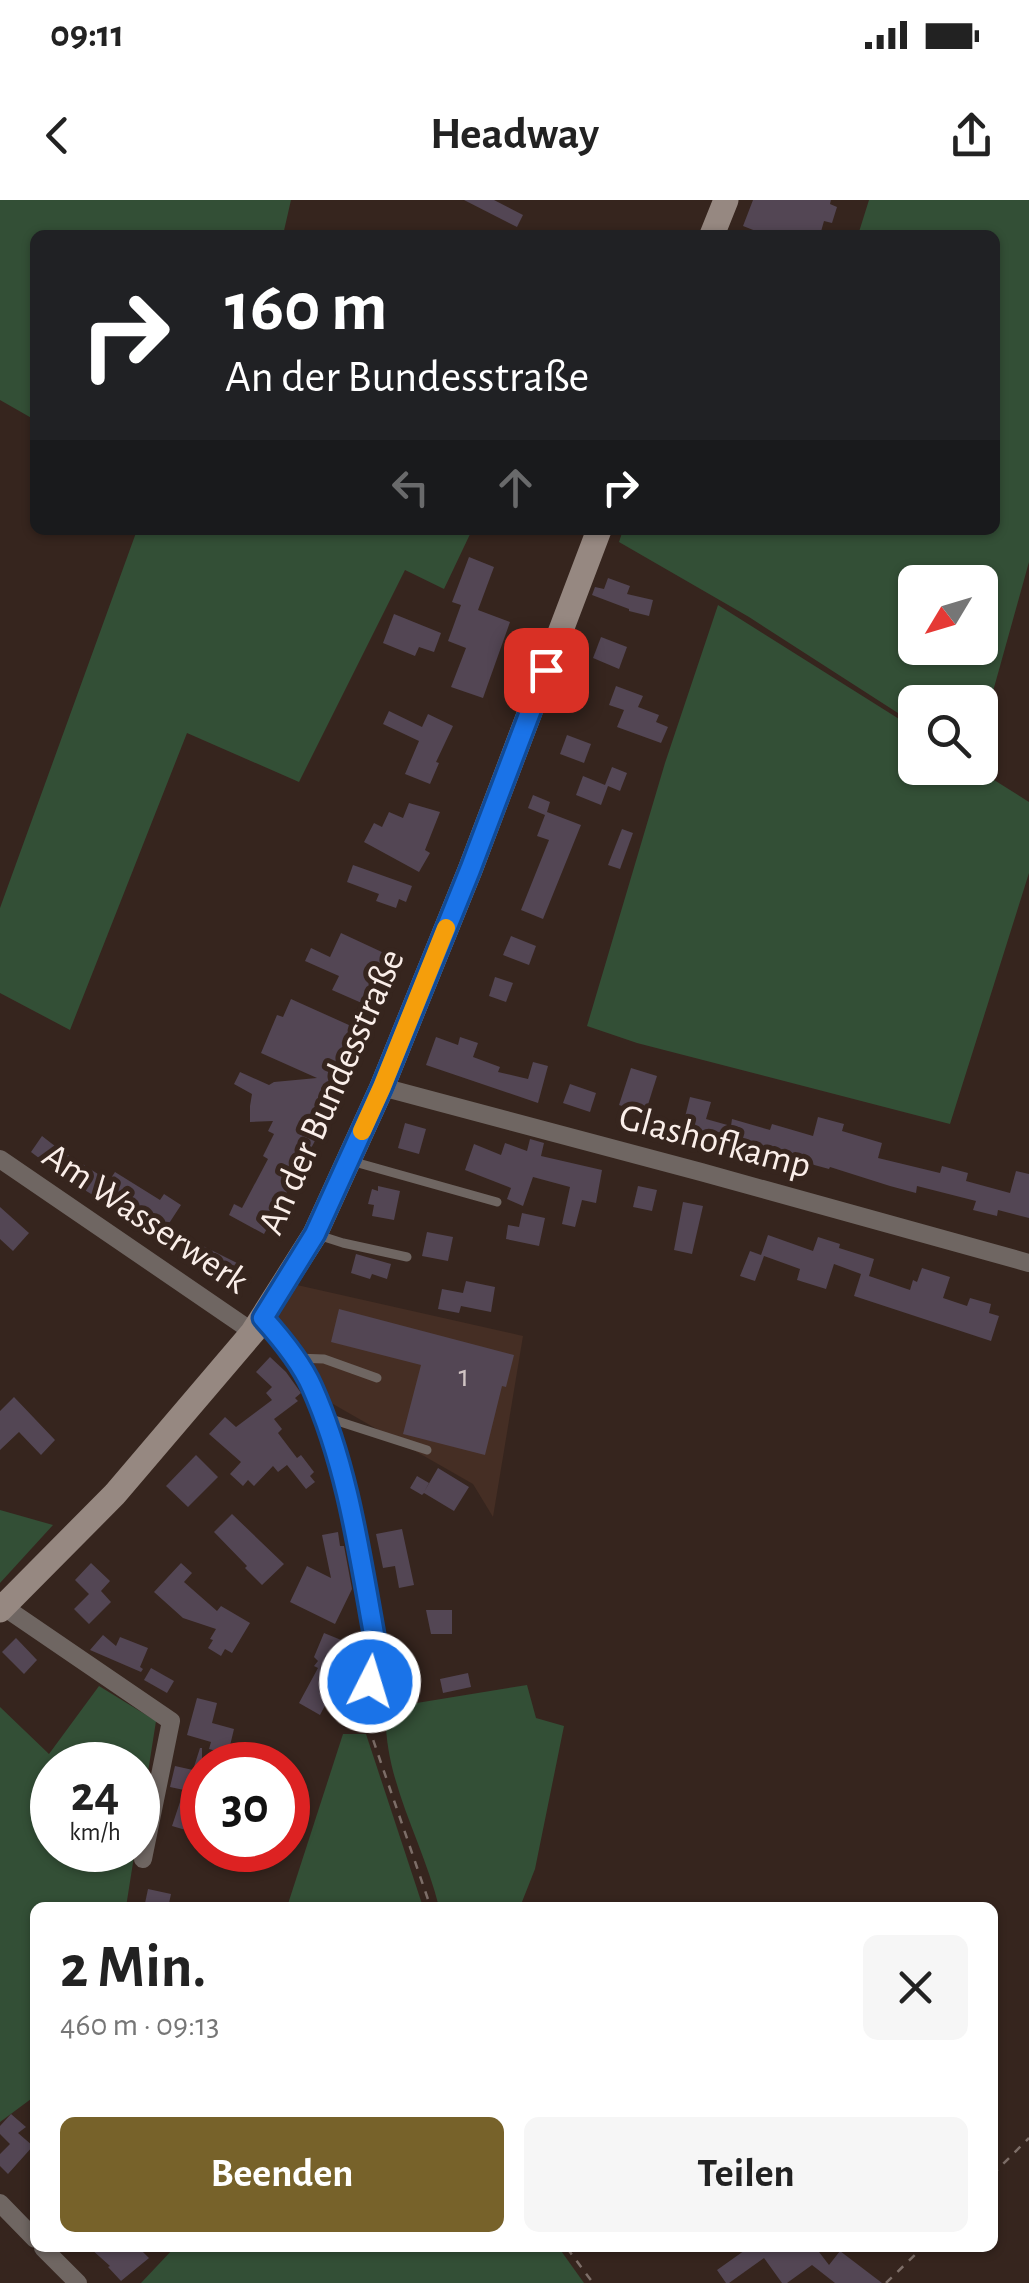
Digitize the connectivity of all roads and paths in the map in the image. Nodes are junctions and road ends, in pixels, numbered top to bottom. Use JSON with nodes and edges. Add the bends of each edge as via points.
{"nodes":[{"id":1,"x":726,"y":200,"type":"edge"},
{"id":2,"x":714,"y":230,"type":"edge"},
{"id":3,"x":597,"y":535,"type":"edge"},
{"id":4,"x":382,"y":1087,"type":"junction"},
{"id":5,"x":0,"y":1160,"type":"edge"},
{"id":6,"x":348,"y":1160,"type":"junction"},
{"id":7,"x":496,"y":1202,"type":"dead end"},
{"id":8,"x":315,"y":1234,"type":"junction"},
{"id":9,"x":406,"y":1256,"type":"dead end"},
{"id":10,"x":1029,"y":1263,"type":"edge"},
{"id":11,"x":258,"y":1325,"type":"junction"},
{"id":12,"x":293,"y":1357,"type":"junction"},
{"id":13,"x":376,"y":1378,"type":"dead end"},
{"id":14,"x":323,"y":1416,"type":"junction"},
{"id":15,"x":427,"y":1450,"type":"dead end"},
{"id":16,"x":2,"y":1608,"type":"edge"},
{"id":17,"x":362,"y":1709,"type":"joint"},
{"id":18,"x":160,"y":1775,"type":"edge"},
{"id":19,"x":429,"y":1902,"type":"edge"},
{"id":20,"x":1029,"y":2138,"type":"edge"},
{"id":21,"x":998,"y":2170,"type":"edge"},
{"id":22,"x":0,"y":2203,"type":"edge"},
{"id":23,"x":30,"y":2234,"type":"edge"},
{"id":24,"x":48,"y":2252,"type":"edge"},
{"id":25,"x":570,"y":2252,"type":"edge"},
{"id":26,"x":918,"y":2252,"type":"edge"},
{"id":27,"x":78,"y":2283,"type":"edge"},
{"id":28,"x":592,"y":2283,"type":"edge"},
{"id":29,"x":886,"y":2283,"type":"edge"}],
"edges":[{"from":1,"to":2,"type":"main road"},
{"from":3,"to":4,"type":"main road","name":"An der Bundesstraße"},
{"from":4,"to":6,"type":"main road","name":"An der Bundesstraße"},
{"from":4,"to":10,"type":"street","name":"Glashofkamp"},
{"from":5,"to":11,"type":"street","name":"Am Wasserwerk"},
{"from":6,"to":7,"type":"lane"},
{"from":6,"to":8,"type":"main road","name":"An der Bundesstraße"},
{"from":8,"to":9,"type":"lane"},
{"from":8,"to":11,"type":"main road","name":"An der Bundesstraße"},
{"from":11,"to":12,"type":"street","name":"Am Wasserwerk"},
{"from":11,"to":16,"type":"main road","name":"An der Bundesstraße","via":[[115,1494]]},
{"from":12,"to":13,"type":"lane"},
{"from":12,"to":14,"type":"street","name":"Am Wasserwerk"},
{"from":14,"to":15,"type":"lane"},
{"from":14,"to":17,"type":"street","name":"Am Wasserwerk","via":[[341,1466],[378,1656]]},
{"from":16,"to":18,"type":"street","name":"An der Bundesstraße","via":[[171,1721]]},
{"from":17,"to":19,"type":"path"},
{"from":20,"to":21,"type":"path"},
{"from":22,"to":23,"type":"street"},
{"from":24,"to":27,"type":"street"},
{"from":25,"to":28,"type":"path"},
{"from":26,"to":29,"type":"path"}]}
